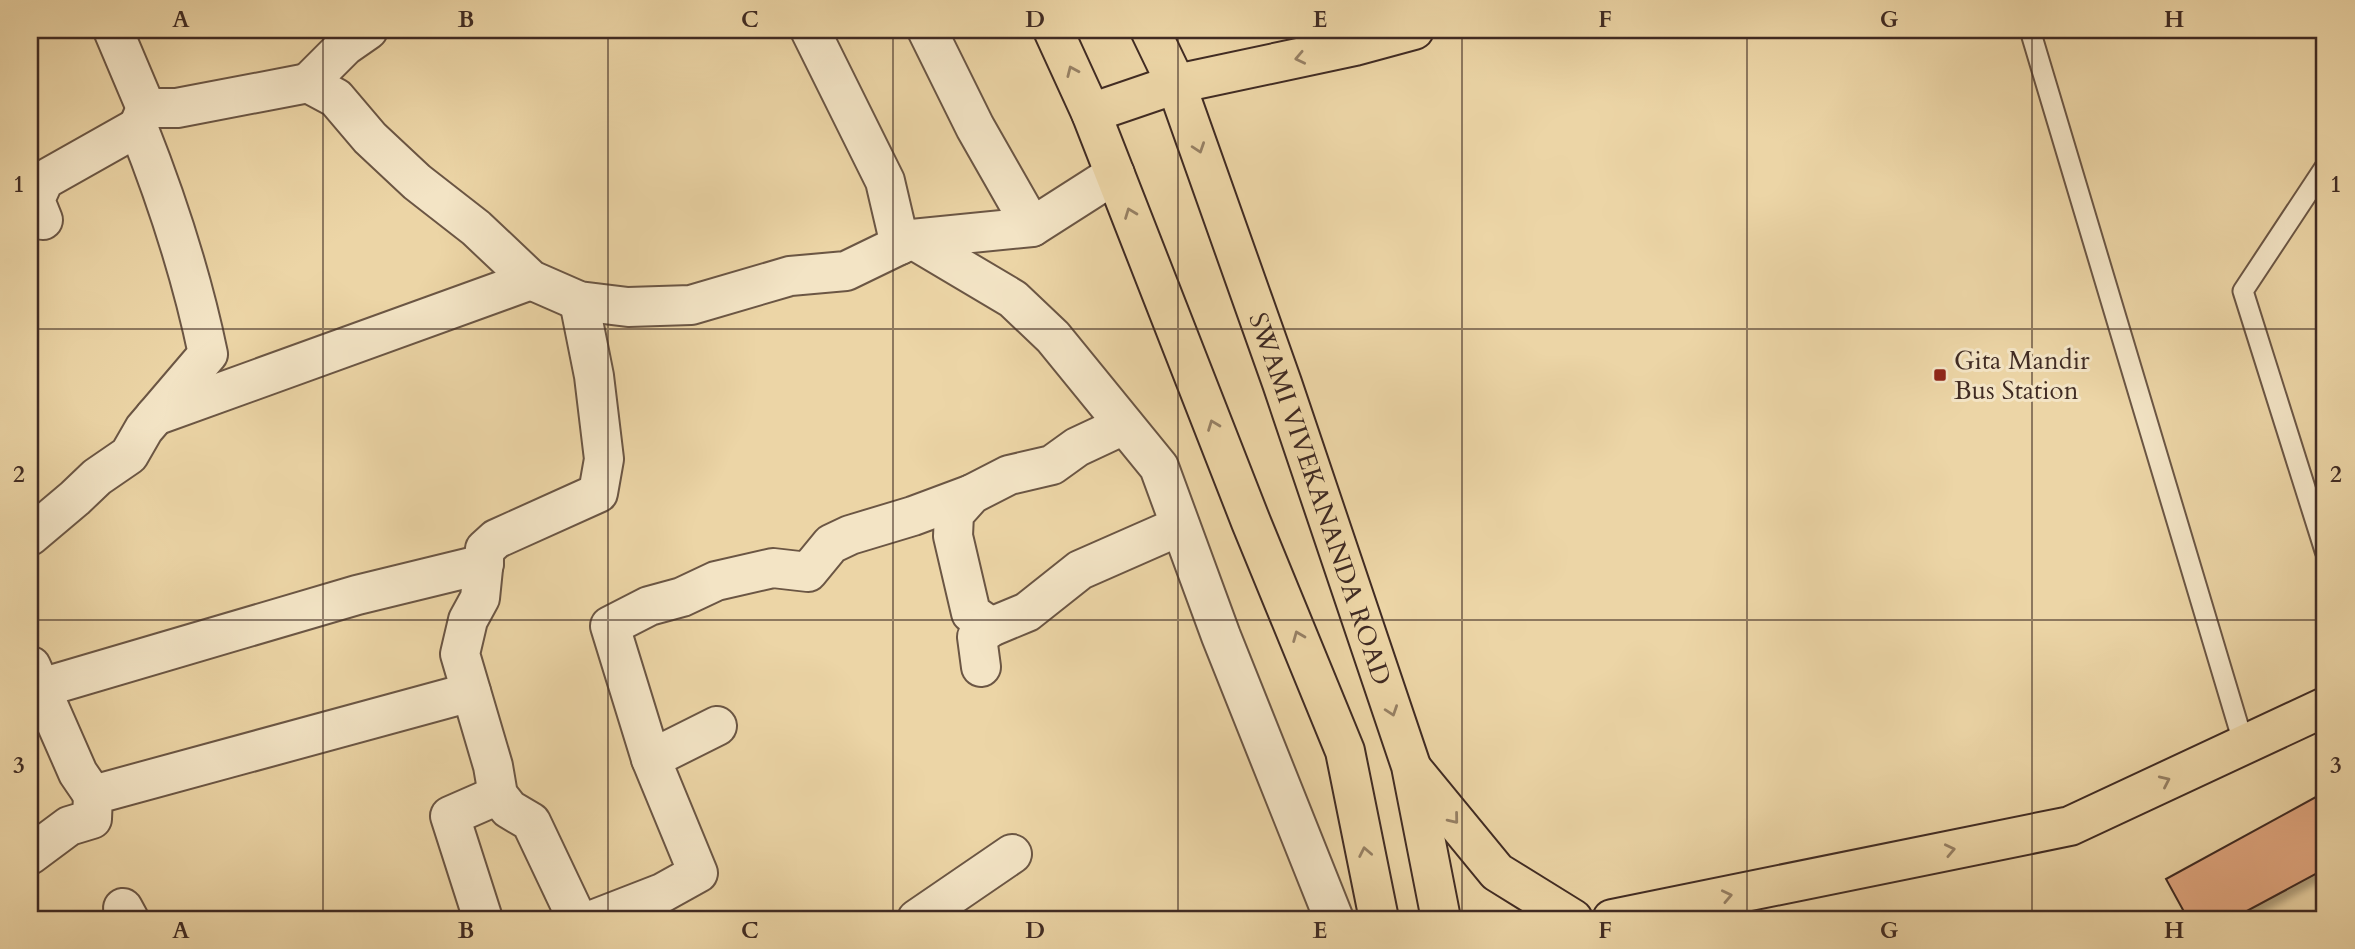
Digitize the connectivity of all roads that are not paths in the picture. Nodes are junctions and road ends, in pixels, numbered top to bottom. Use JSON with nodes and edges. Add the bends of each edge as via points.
{"nodes":[{"id":1,"x":113,"y":30,"type":"edge"},
{"id":2,"x":368,"y":30,"type":"edge"},
{"id":3,"x":810,"y":30,"type":"edge"},
{"id":4,"x":927,"y":30,"type":"edge"},
{"id":5,"x":1053,"y":30,"type":"edge"},
{"id":6,"x":1150,"y":30,"type":"edge"},
{"id":7,"x":1414,"y":30,"type":"edge"},
{"id":8,"x":2030,"y":30,"type":"edge"},
{"id":9,"x":308,"y":83,"type":"junction"},
{"id":10,"x":1176,"y":84,"type":"junction"},
{"id":11,"x":1091,"y":113,"type":"junction"},
{"id":12,"x":142,"y":118,"type":"junction"},
{"id":13,"x":2325,"y":167,"type":"edge"},
{"id":14,"x":1115,"y":174,"type":"junction"},
{"id":15,"x":43,"y":220,"type":"dead end"},
{"id":16,"x":1032,"y":227,"type":"junction"},
{"id":17,"x":906,"y":242,"type":"junction"},
{"id":18,"x":531,"y":280,"type":"junction"},
{"id":19,"x":579,"y":301,"type":"junction"},
{"id":20,"x":153,"y":417,"type":"junction"},
{"id":21,"x":1124,"y":425,"type":"junction"},
{"id":22,"x":972,"y":494,"type":"junction"},
{"id":23,"x":1180,"y":526,"type":"junction"},
{"id":24,"x":30,"y":536,"type":"edge"},
{"id":25,"x":2325,"y":551,"type":"edge"},
{"id":26,"x":484,"y":564,"type":"junction"},
{"id":27,"x":991,"y":627,"type":"junction"},
{"id":28,"x":981,"y":667,"type":"dead end"},
{"id":29,"x":33,"y":674,"type":"edge"},
{"id":30,"x":471,"y":691,"type":"junction"},
{"id":31,"x":2325,"y":706,"type":"edge"},
{"id":32,"x":717,"y":726,"type":"dead end"},
{"id":33,"x":2244,"y":745,"type":"junction"},
{"id":34,"x":651,"y":759,"type":"junction"},
{"id":35,"x":1411,"y":766,"type":"junction"},
{"id":36,"x":93,"y":795,"type":"junction"},
{"id":37,"x":498,"y":795,"type":"junction"},
{"id":38,"x":1012,"y":854,"type":"dead end"},
{"id":39,"x":30,"y":855,"type":"edge"},
{"id":40,"x":670,"y":905,"type":"edge"},
{"id":41,"x":961,"y":909,"type":"edge"},
{"id":42,"x":483,"y":919,"type":"edge"},
{"id":43,"x":577,"y":919,"type":"edge"},
{"id":44,"x":594,"y":919,"type":"edge"},
{"id":45,"x":917,"y":919,"type":"edge"},
{"id":46,"x":1334,"y":919,"type":"edge"},
{"id":47,"x":1379,"y":919,"type":"edge"},
{"id":48,"x":1441,"y":919,"type":"edge"},
{"id":49,"x":1573,"y":919,"type":"edge"},
{"id":50,"x":1612,"y":919,"type":"edge"}],
"edges":[{"from":1,"to":12,"type":"street"},
{"from":2,"to":9,"type":"street"},
{"from":3,"to":17,"type":"street","via":[[885,181]]},
{"from":4,"to":16,"type":"street"},
{"from":11,"to":5,"type":"main road","one_way":true},
{"from":6,"to":10,"type":"main road","name":"SWAMI VIVEKANANDA ROAD"},
{"from":7,"to":10,"type":"main road","one_way":true},
{"from":8,"to":33,"type":"lane"},
{"from":9,"to":12,"type":"street"},
{"from":9,"to":18,"type":"street","via":[[337,98],[416,182],[476,228]]},
{"from":10,"to":11,"type":"main road"},
{"from":10,"to":35,"type":"main road","name":"SWAMI VIVEKANANDA ROAD","one_way":true},
{"from":11,"to":14,"type":"main road"},
{"from":12,"to":15,"type":"street","via":[[44,180],[35,200]]},
{"from":12,"to":20,"type":"street","via":[[208,354]]},
{"from":13,"to":25,"type":"lane","via":[[2243,291]]},
{"from":14,"to":16,"type":"street"},
{"from":47,"to":14,"type":"main road","one_way":true,"via":[[1345,751]]},
{"from":16,"to":17,"type":"street"},
{"from":17,"to":19,"type":"street","via":[[846,271],[790,276],[691,305],[628,307]]},
{"from":17,"to":21,"type":"street","via":[[1013,299],[1053,337]]},
{"from":18,"to":19,"type":"street"},
{"from":18,"to":20,"type":"street"},
{"from":19,"to":26,"type":"street","via":[[604,458],[597,493],[496,540],[485,549]]},
{"from":20,"to":24,"type":"street","via":[[129,455]]},
{"from":21,"to":22,"type":"street","via":[[1077,447],[1052,466],[1009,475]]},
{"from":21,"to":23,"type":"street","via":[[1158,467]]},
{"from":22,"to":27,"type":"street","via":[[954,514],[953,536],[971,613]]},
{"from":22,"to":34,"type":"street","via":[[831,544],[808,572],[774,568],[716,581],[598,626]]},
{"from":23,"to":27,"type":"street","via":[[1080,570],[1027,612]]},
{"from":23,"to":46,"type":"street"},
{"from":26,"to":29,"type":"street"},
{"from":26,"to":30,"type":"street","via":[[480,598],[468,620],[460,654]]},
{"from":27,"to":28,"type":"street","via":[[976,638]]},
{"from":29,"to":36,"type":"street","via":[[78,773]]},
{"from":30,"to":36,"type":"street"},
{"from":30,"to":37,"type":"street"},
{"from":31,"to":33,"type":"main road"},
{"from":32,"to":34,"type":"street"},
{"from":50,"to":33,"type":"main road","one_way":true,"via":[[2070,826]]},
{"from":34,"to":40,"type":"street","via":[[698,873]]},
{"from":35,"to":48,"type":"main road","name":"SWAMI VIVEKANANDA ROAD"},
{"from":35,"to":49,"type":"main road","one_way":true,"via":[[1497,872]]},
{"from":36,"to":39,"type":"street","via":[[93,820],[69,827]]},
{"from":37,"to":42,"type":"street","via":[[450,816]]},
{"from":37,"to":43,"type":"street","via":[[509,809],[531,822]]},
{"from":38,"to":41,"type":"street"},
{"from":40,"to":44,"type":"street"},
{"from":41,"to":45,"type":"street"}]}
